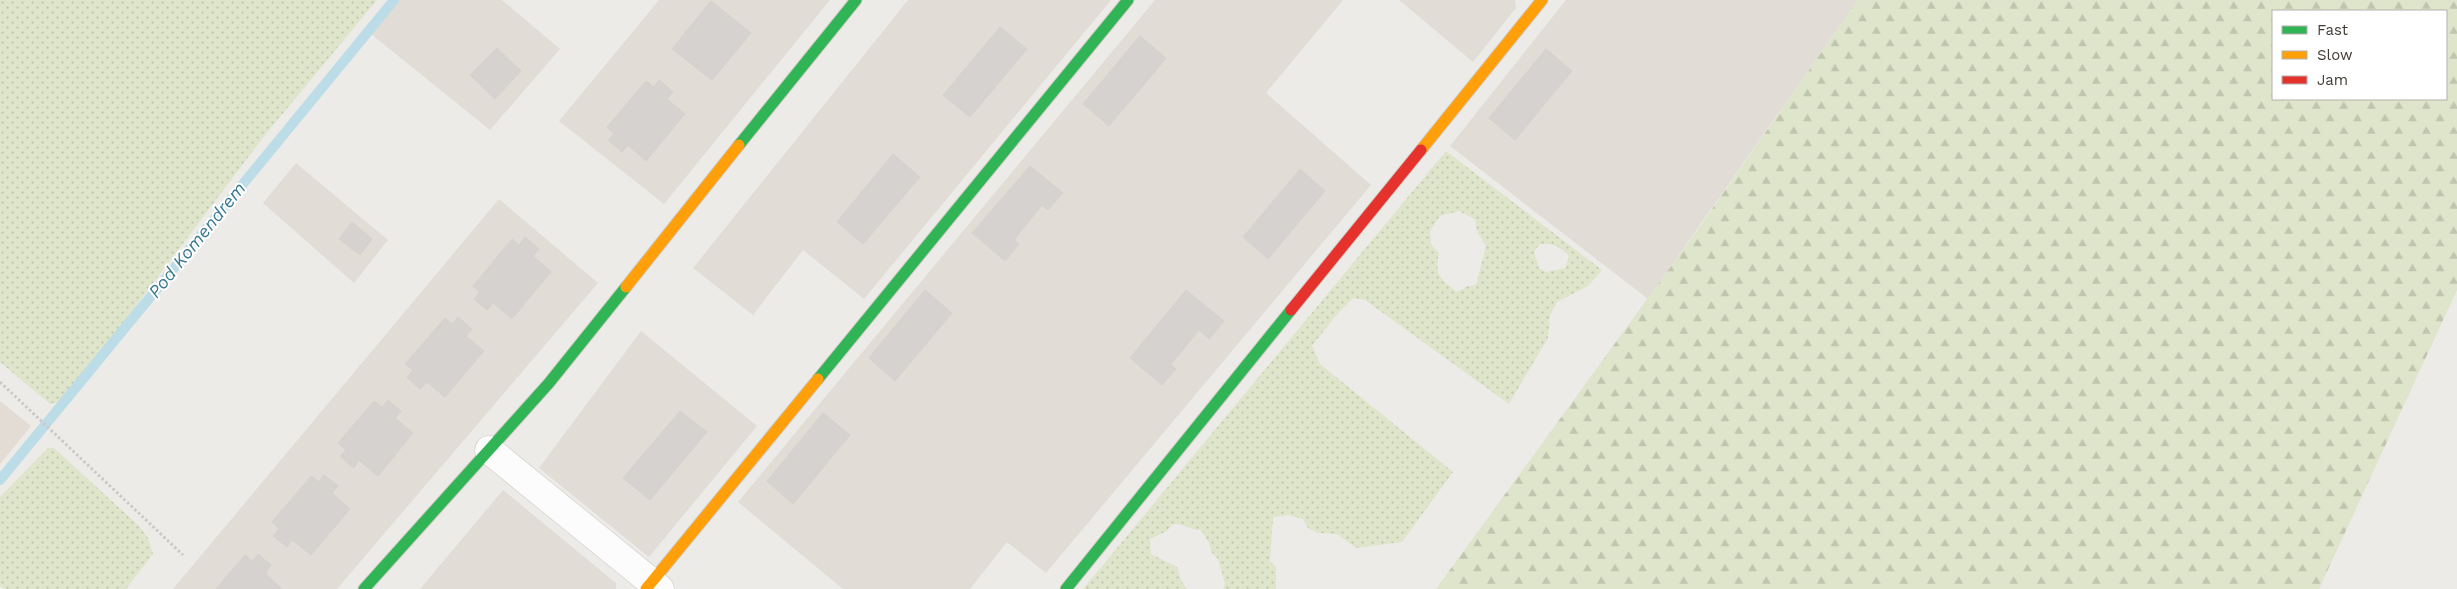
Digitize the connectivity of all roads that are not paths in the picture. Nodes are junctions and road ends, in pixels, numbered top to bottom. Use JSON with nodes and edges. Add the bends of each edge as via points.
{"nodes":[{"id":1,"x":856,"y":0,"type":"edge"},
{"id":2,"x":1128,"y":0,"type":"edge"},
{"id":3,"x":1542,"y":0,"type":"edge"},
{"id":4,"x":489,"y":450,"type":"junction"},
{"id":5,"x":652,"y":587,"type":"edge"},
{"id":6,"x":364,"y":589,"type":"edge"},
{"id":7,"x":1066,"y":589,"type":"edge"}],
"edges":[{"from":1,"to":4,"type":"street","via":[[549,383]]},
{"from":2,"to":5,"type":"street"},
{"from":3,"to":7,"type":"street"},
{"from":4,"to":5,"type":"street"},
{"from":4,"to":6,"type":"street"}]}
